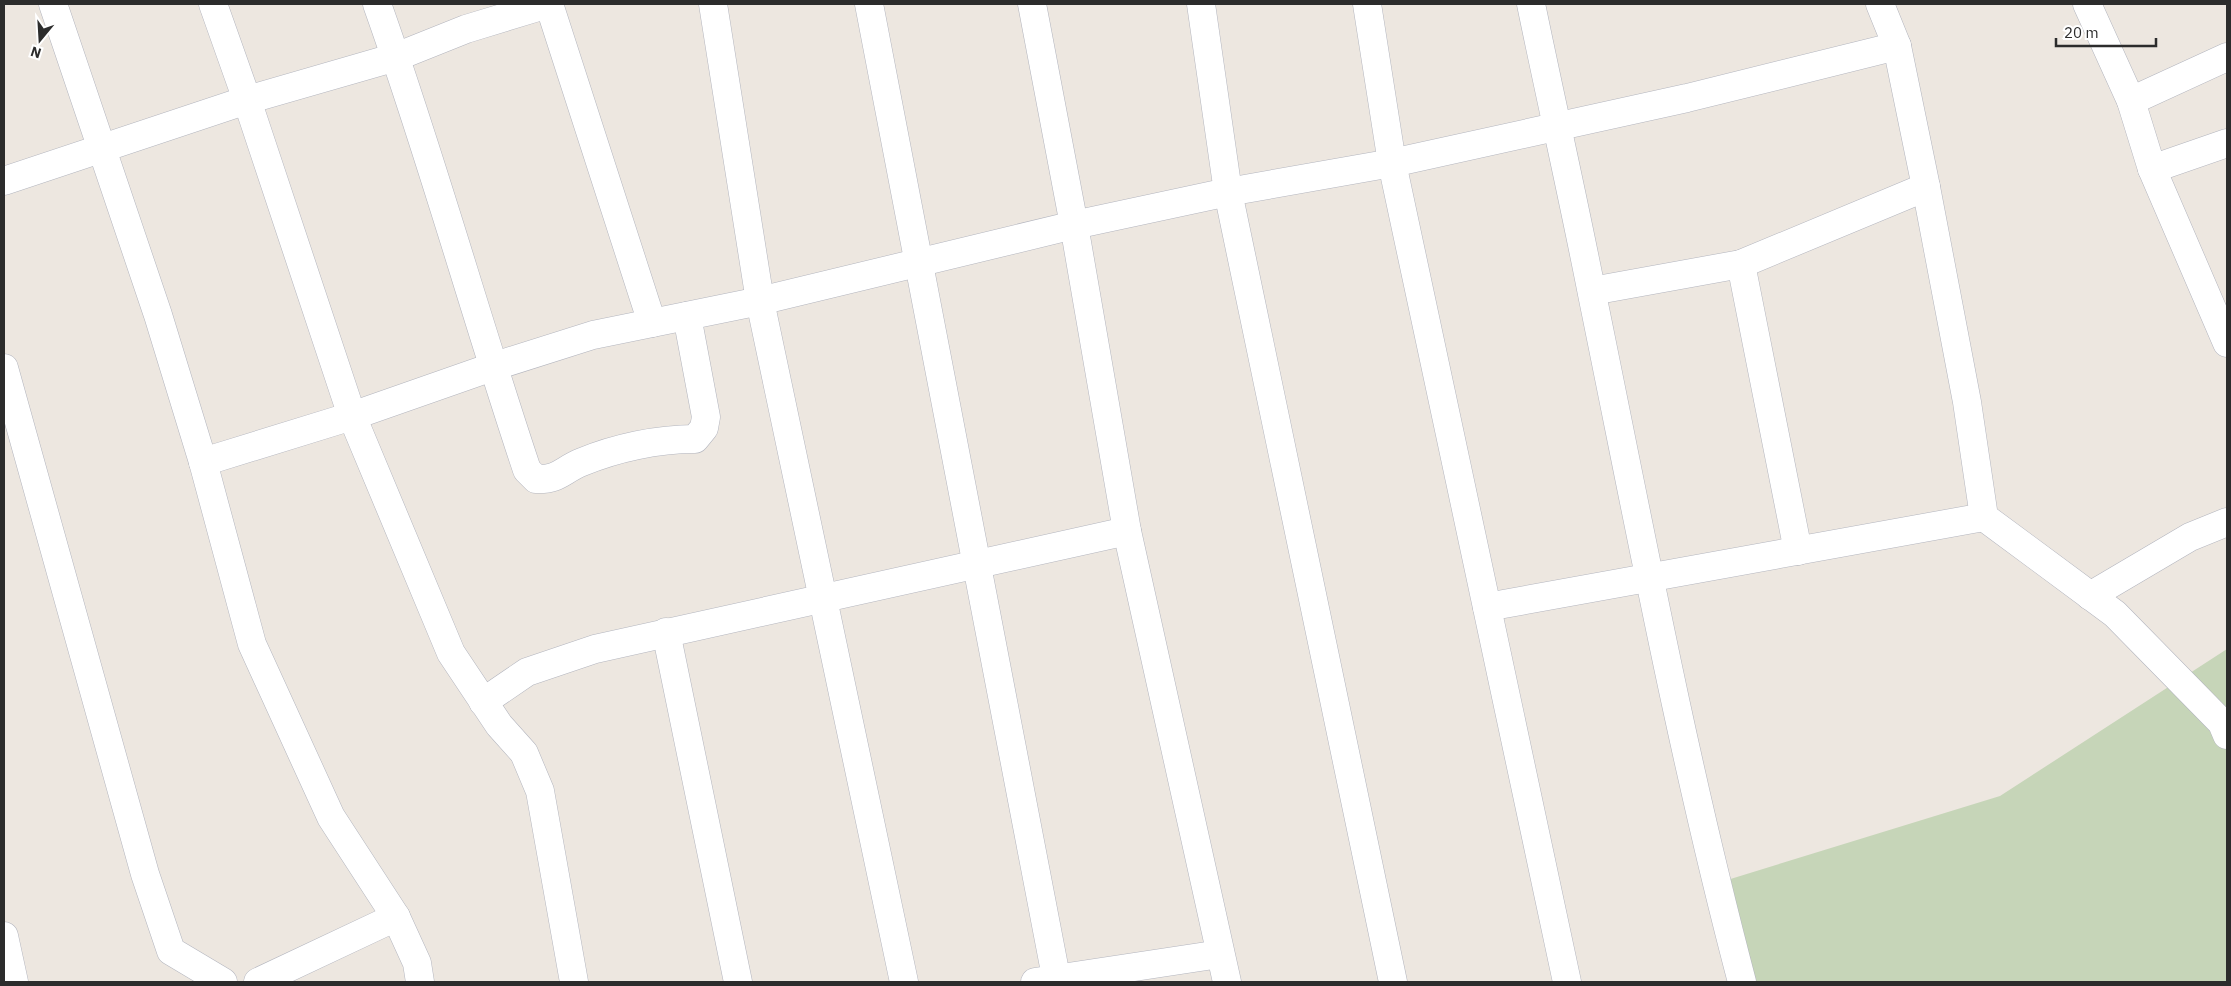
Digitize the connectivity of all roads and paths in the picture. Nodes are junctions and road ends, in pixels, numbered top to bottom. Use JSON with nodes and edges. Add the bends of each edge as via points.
{"nodes":[{"id":1,"x":53,"y":4,"type":"edge"},
{"id":2,"x":212,"y":4,"type":"edge"},
{"id":3,"x":377,"y":4,"type":"edge"},
{"id":4,"x":548,"y":4,"type":"edge"},
{"id":5,"x":713,"y":4,"type":"edge"},
{"id":6,"x":869,"y":4,"type":"edge"},
{"id":7,"x":1032,"y":4,"type":"edge"},
{"id":8,"x":1201,"y":4,"type":"edge"},
{"id":9,"x":1366,"y":4,"type":"edge"},
{"id":10,"x":1531,"y":4,"type":"edge"},
{"id":11,"x":1880,"y":4,"type":"edge"},
{"id":12,"x":2087,"y":4,"type":"edge"},
{"id":13,"x":1897,"y":46,"type":"junction"},
{"id":14,"x":396,"y":57,"type":"junction"},
{"id":15,"x":2227,"y":57,"type":"edge"},
{"id":16,"x":247,"y":100,"type":"junction"},
{"id":17,"x":2131,"y":101,"type":"junction"},
{"id":18,"x":1556,"y":127,"type":"junction"},
{"id":19,"x":2227,"y":142,"type":"edge"},
{"id":20,"x":102,"y":148,"type":"junction"},
{"id":21,"x":1392,"y":163,"type":"junction"},
{"id":22,"x":2152,"y":169,"type":"junction"},
{"id":23,"x":4,"y":181,"type":"edge"},
{"id":24,"x":1926,"y":187,"type":"junction"},
{"id":25,"x":1228,"y":192,"type":"junction"},
{"id":26,"x":1074,"y":225,"type":"junction"},
{"id":27,"x":919,"y":263,"type":"junction"},
{"id":28,"x":1741,"y":264,"type":"junction"},
{"id":29,"x":1592,"y":291,"type":"junction"},
{"id":30,"x":760,"y":301,"type":"junction"},
{"id":31,"x":687,"y":316,"type":"junction"},
{"id":32,"x":652,"y":323,"type":"junction"},
{"id":33,"x":2227,"y":343,"type":"edge"},
{"id":34,"x":492,"y":366,"type":"junction"},
{"id":35,"x":4,"y":368,"type":"edge"},
{"id":36,"x":352,"y":416,"type":"junction"},
{"id":37,"x":202,"y":462,"type":"junction"},
{"id":38,"x":1984,"y":517,"type":"junction"},
{"id":39,"x":2227,"y":522,"type":"edge"},
{"id":40,"x":1126,"y":531,"type":"junction"},
{"id":41,"x":1798,"y":551,"type":"junction"},
{"id":42,"x":976,"y":564,"type":"junction"},
{"id":43,"x":1649,"y":577,"type":"junction"},
{"id":44,"x":2090,"y":596,"type":"junction"},
{"id":45,"x":822,"y":598,"type":"junction"},
{"id":46,"x":1487,"y":607,"type":"junction"},
{"id":47,"x":666,"y":632,"type":"junction"},
{"id":48,"x":483,"y":702,"type":"junction"},
{"id":49,"x":2227,"y":735,"type":"edge"},
{"id":50,"x":396,"y":917,"type":"junction"},
{"id":51,"x":4,"y":936,"type":"edge"},
{"id":52,"x":1220,"y":954,"type":"junction"},
{"id":53,"x":1049,"y":981,"type":"edge"},
{"id":54,"x":14,"y":982,"type":"edge"},
{"id":55,"x":223,"y":982,"type":"edge"},
{"id":56,"x":258,"y":982,"type":"edge"},
{"id":57,"x":420,"y":982,"type":"edge"},
{"id":58,"x":574,"y":982,"type":"edge"},
{"id":59,"x":738,"y":982,"type":"edge"},
{"id":60,"x":904,"y":982,"type":"edge"},
{"id":61,"x":1226,"y":982,"type":"edge"},
{"id":62,"x":1394,"y":982,"type":"edge"},
{"id":63,"x":1567,"y":982,"type":"edge"},
{"id":64,"x":1742,"y":982,"type":"edge"}],
"edges":[{"from":1,"to":20,"type":"street"},
{"from":2,"to":16,"type":"street"},
{"from":3,"to":14,"type":"street"},
{"from":4,"to":14,"type":"street","via":[[466,29]]},
{"from":4,"to":32,"type":"street"},
{"from":5,"to":30,"type":"street"},
{"from":6,"to":27,"type":"street"},
{"from":7,"to":26,"type":"street"},
{"from":8,"to":25,"type":"street"},
{"from":9,"to":21,"type":"street"},
{"from":10,"to":18,"type":"street"},
{"from":11,"to":13,"type":"street"},
{"from":12,"to":17,"type":"street"},
{"from":13,"to":18,"type":"street"},
{"from":13,"to":24,"type":"street"},
{"from":14,"to":16,"type":"street"},
{"from":14,"to":34,"type":"street"},
{"from":15,"to":17,"type":"street"},
{"from":16,"to":20,"type":"street"},
{"from":16,"to":36,"type":"street"},
{"from":17,"to":22,"type":"street"},
{"from":18,"to":21,"type":"street"},
{"from":18,"to":29,"type":"street"},
{"from":19,"to":22,"type":"street"},
{"from":20,"to":23,"type":"street"},
{"from":20,"to":37,"type":"street","via":[[158,315]]},
{"from":21,"to":25,"type":"street"},
{"from":21,"to":46,"type":"street"},
{"from":22,"to":33,"type":"street"},
{"from":24,"to":28,"type":"street"},
{"from":24,"to":38,"type":"street","via":[[1967,402]]},
{"from":25,"to":26,"type":"street"},
{"from":25,"to":62,"type":"street"},
{"from":26,"to":27,"type":"street"},
{"from":26,"to":40,"type":"street"},
{"from":27,"to":30,"type":"street"},
{"from":27,"to":42,"type":"street"},
{"from":28,"to":29,"type":"street"},
{"from":28,"to":41,"type":"street"},
{"from":29,"to":43,"type":"street"},
{"from":30,"to":31,"type":"street"},
{"from":30,"to":45,"type":"street"},
{"from":31,"to":32,"type":"street"},
{"from":31,"to":34,"type":"street","via":[[706,417],[704,428],[695,439],[667,439],[614,452],[581,462],[551,480],[536,479],[527,470]]},
{"from":32,"to":34,"type":"street","via":[[593,335]]},
{"from":34,"to":36,"type":"street"},
{"from":35,"to":55,"type":"street","via":[[146,874],[171,951]]},
{"from":36,"to":37,"type":"street"},
{"from":36,"to":48,"type":"street","via":[[451,653]]},
{"from":37,"to":50,"type":"street","via":[[252,644],[331,817]]},
{"from":38,"to":41,"type":"street"},
{"from":38,"to":44,"type":"street"},
{"from":39,"to":44,"type":"street","via":[[2190,537]]},
{"from":40,"to":42,"type":"street"},
{"from":40,"to":52,"type":"street"},
{"from":41,"to":43,"type":"street"},
{"from":42,"to":45,"type":"street"},
{"from":42,"to":53,"type":"street"},
{"from":43,"to":46,"type":"street"},
{"from":43,"to":64,"type":"street","via":[[1717,886]]},
{"from":44,"to":49,"type":"street","via":[[2115,614],[2216,717]]},
{"from":45,"to":47,"type":"street"},
{"from":45,"to":60,"type":"street"},
{"from":46,"to":63,"type":"street"},
{"from":47,"to":48,"type":"street","via":[[594,648],[527,672]]},
{"from":47,"to":59,"type":"street"},
{"from":48,"to":58,"type":"street","via":[[524,752],[540,791]]},
{"from":50,"to":56,"type":"street"},
{"from":50,"to":57,"type":"street","via":[[417,963]]},
{"from":51,"to":54,"type":"street"},
{"from":52,"to":53,"type":"street"},
{"from":52,"to":61,"type":"street"}]}
